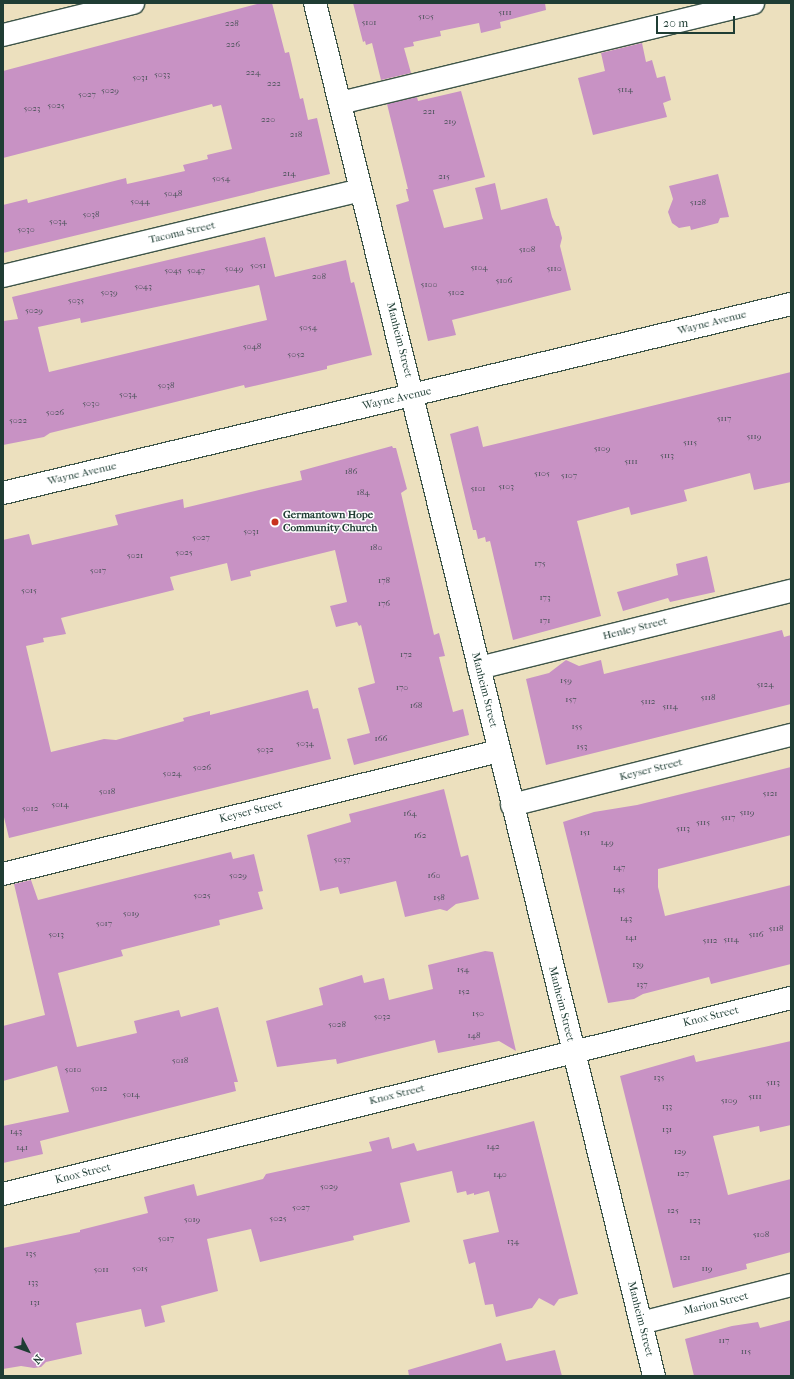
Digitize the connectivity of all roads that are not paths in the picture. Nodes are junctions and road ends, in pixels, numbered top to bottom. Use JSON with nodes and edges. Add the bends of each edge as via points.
{"nodes":[{"id":1,"x":133,"y":3,"type":"edge"},
{"id":2,"x":315,"y":3,"type":"edge"},
{"id":3,"x":753,"y":3,"type":"edge"},
{"id":4,"x":3,"y":35,"type":"edge"},
{"id":5,"x":340,"y":103,"type":"junction"},
{"id":6,"x":362,"y":190,"type":"junction"},
{"id":7,"x":3,"y":276,"type":"edge"},
{"id":8,"x":791,"y":304,"type":"edge"},
{"id":9,"x":412,"y":396,"type":"junction"},
{"id":10,"x":3,"y":493,"type":"edge"},
{"id":11,"x":791,"y":591,"type":"edge"},
{"id":12,"x":479,"y":668,"type":"junction"},
{"id":13,"x":791,"y":735,"type":"edge"},
{"id":14,"x":499,"y":751,"type":"junction"},
{"id":15,"x":512,"y":805,"type":"junction"},
{"id":16,"x":3,"y":874,"type":"edge"},
{"id":17,"x":791,"y":998,"type":"edge"},
{"id":18,"x":572,"y":1052,"type":"junction"},
{"id":19,"x":3,"y":1194,"type":"edge"},
{"id":20,"x":791,"y":1285,"type":"edge"},
{"id":21,"x":641,"y":1323,"type":"junction"},
{"id":22,"x":654,"y":1376,"type":"edge"}],
"edges":[{"from":1,"to":4,"type":"street"},
{"from":2,"to":5,"type":"street","name":"Manheim Street"},
{"from":3,"to":5,"type":"street"},
{"from":5,"to":6,"type":"street","name":"Manheim Street"},
{"from":6,"to":7,"type":"street","name":"Tacoma Street"},
{"from":6,"to":9,"type":"street","name":"Manheim Street"},
{"from":8,"to":9,"type":"street","name":"Wayne Avenue"},
{"from":9,"to":10,"type":"street","name":"Wayne Avenue"},
{"from":9,"to":12,"type":"street","name":"Manheim Street"},
{"from":11,"to":12,"type":"street","name":"Henley Street"},
{"from":12,"to":14,"type":"street","name":"Manheim Street"},
{"from":13,"to":15,"type":"street","name":"Keyser Street"},
{"from":14,"to":15,"type":"street","name":"Manheim Street"},
{"from":14,"to":16,"type":"street","name":"Keyser Street"},
{"from":15,"to":18,"type":"street","name":"Manheim Street"},
{"from":17,"to":18,"type":"street","name":"Knox Street"},
{"from":18,"to":19,"type":"street","name":"Knox Street"},
{"from":18,"to":21,"type":"street","name":"Manheim Street"},
{"from":20,"to":21,"type":"street","name":"Marion Street"},
{"from":21,"to":22,"type":"street","name":"Manheim Street"}]}
